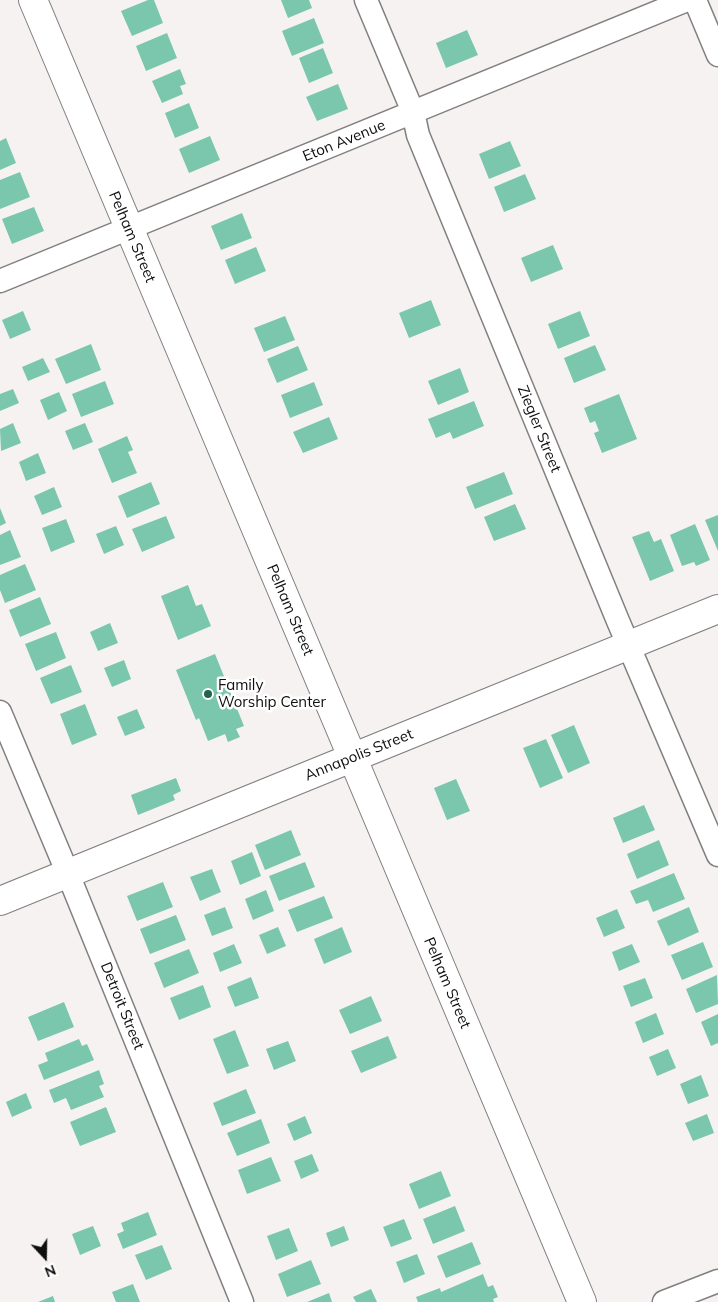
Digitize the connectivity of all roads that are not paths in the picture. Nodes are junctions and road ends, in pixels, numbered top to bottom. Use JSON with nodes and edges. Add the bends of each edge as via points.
{"nodes":[{"id":1,"x":33,"y":0,"type":"edge"},
{"id":2,"x":366,"y":0,"type":"edge"},
{"id":3,"x":687,"y":0,"type":"edge"},
{"id":4,"x":695,"y":0,"type":"edge"},
{"id":5,"x":718,"y":55,"type":"edge"},
{"id":6,"x":412,"y":112,"type":"junction"},
{"id":7,"x":129,"y":230,"type":"junction"},
{"id":8,"x":0,"y":281,"type":"edge"},
{"id":9,"x":718,"y":609,"type":"edge"},
{"id":10,"x":629,"y":645,"type":"junction"},
{"id":11,"x":0,"y":712,"type":"edge"},
{"id":12,"x":352,"y":758,"type":"junction"},
{"id":13,"x":718,"y":855,"type":"edge"},
{"id":14,"x":68,"y":874,"type":"junction"},
{"id":15,"x":0,"y":901,"type":"edge"},
{"id":16,"x":718,"y":1280,"type":"edge"},
{"id":17,"x":242,"y":1302,"type":"edge"},
{"id":18,"x":582,"y":1302,"type":"edge"},
{"id":19,"x":664,"y":1302,"type":"edge"}],
"edges":[{"from":1,"to":7,"type":"street","name":"Pelham Street"},
{"from":2,"to":6,"type":"street","name":"Ziegler Street"},
{"from":3,"to":6,"type":"street","name":"Eton Avenue"},
{"from":4,"to":5,"type":"street"},
{"from":6,"to":7,"type":"street","name":"Eton Avenue"},
{"from":6,"to":10,"type":"street","name":"Ziegler Street","via":[[418,135]]},
{"from":7,"to":8,"type":"street","name":"Eton Avenue"},
{"from":7,"to":12,"type":"street","name":"Pelham Street"},
{"from":9,"to":10,"type":"street","name":"Annapolis Street"},
{"from":10,"to":12,"type":"street","name":"Annapolis Street"},
{"from":10,"to":13,"type":"street","name":"Ziegler Street"},
{"from":11,"to":14,"type":"street","name":"Detroit Street"},
{"from":12,"to":14,"type":"street","name":"Annapolis Street"},
{"from":12,"to":18,"type":"street","name":"Pelham Street"},
{"from":14,"to":15,"type":"street","name":"Annapolis Street"},
{"from":14,"to":17,"type":"street","name":"Detroit Street"},
{"from":16,"to":19,"type":"street"}]}
